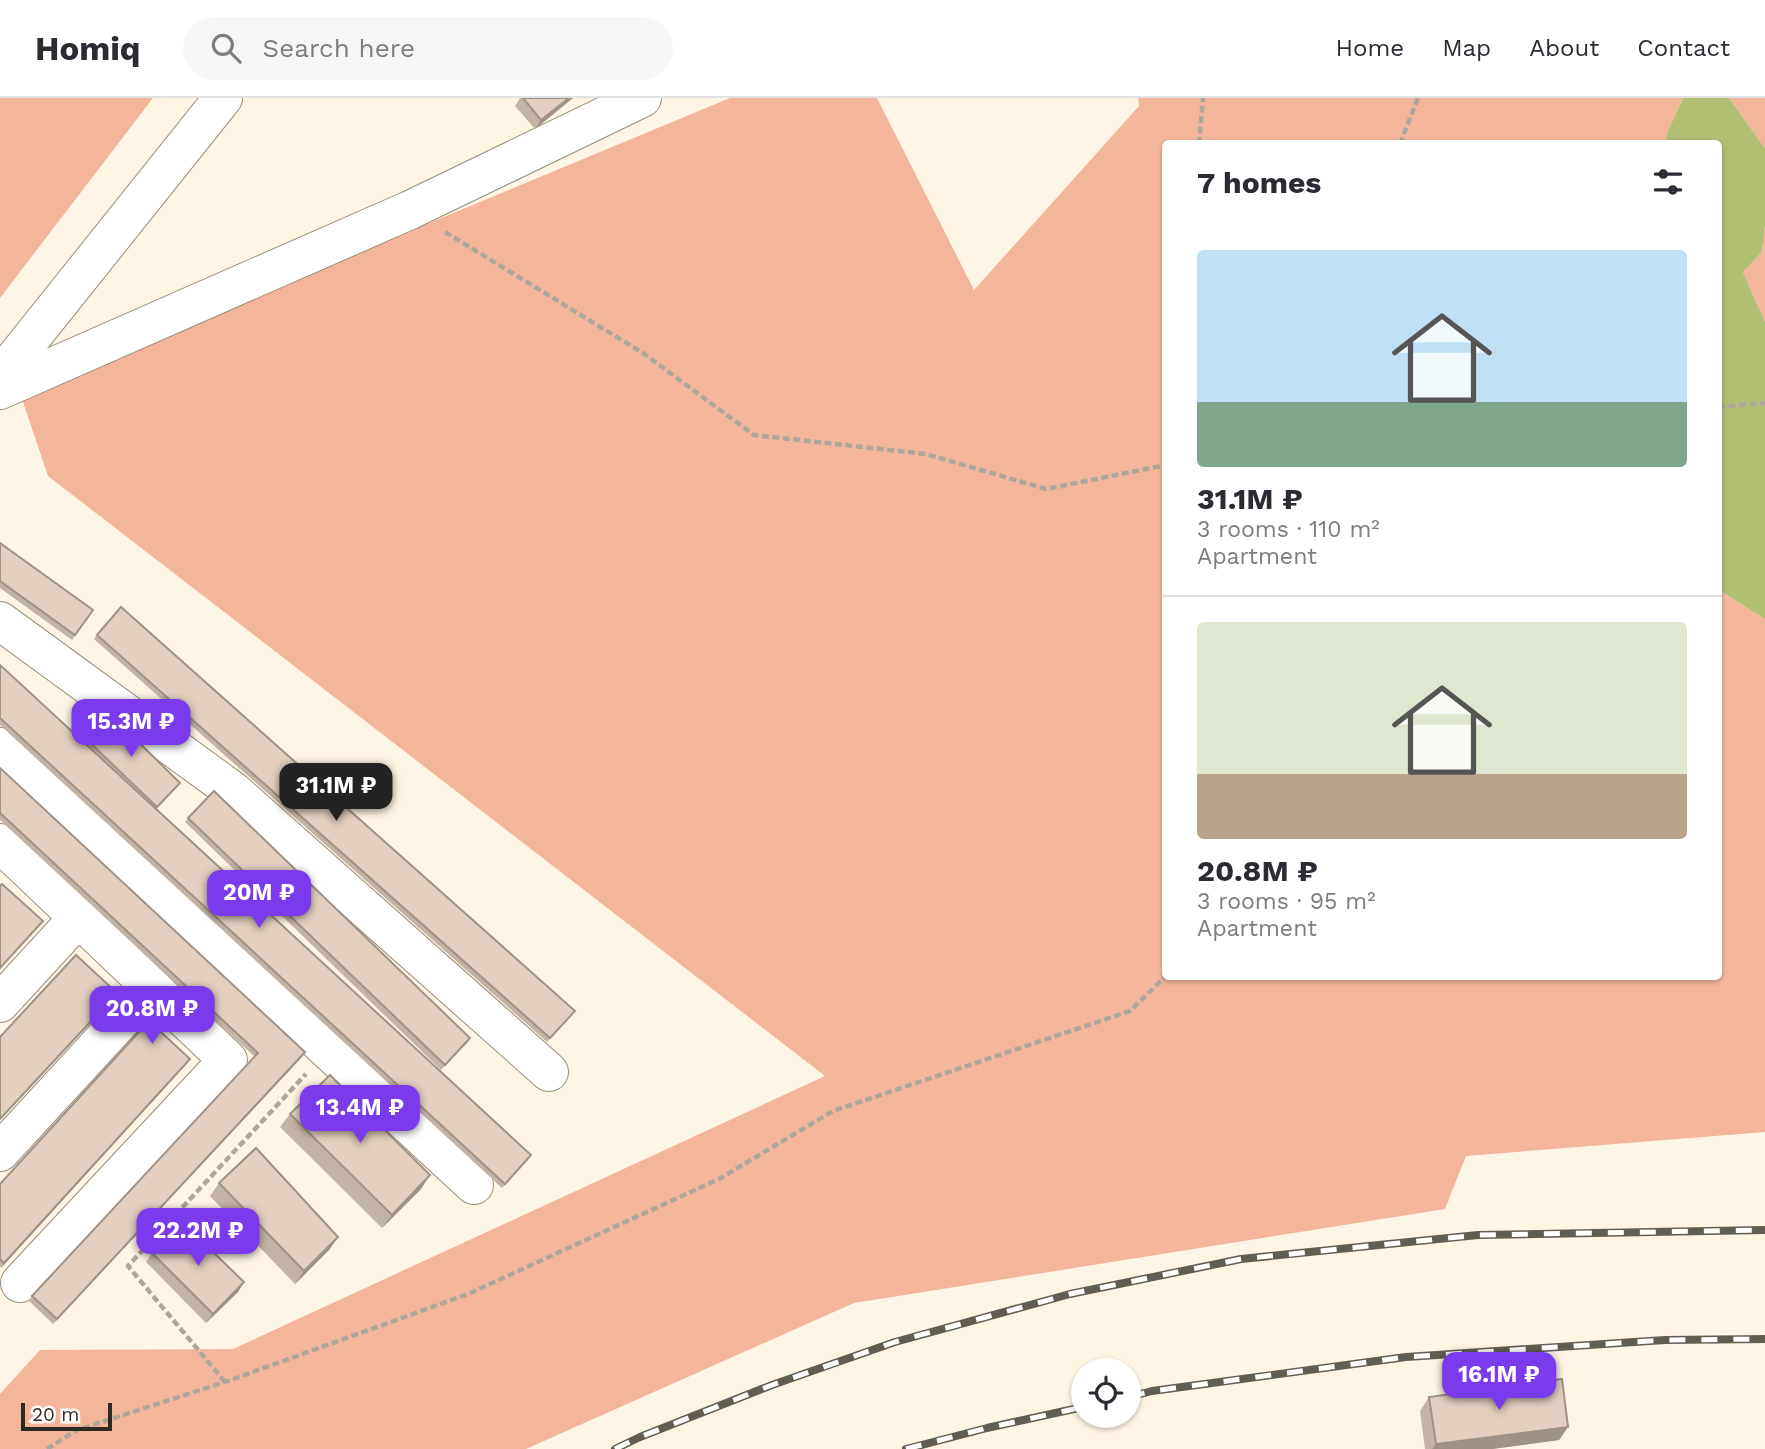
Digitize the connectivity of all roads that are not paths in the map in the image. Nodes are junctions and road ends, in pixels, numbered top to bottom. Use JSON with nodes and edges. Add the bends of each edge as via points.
{"nodes":[{"id":1,"x":223,"y":98,"type":"edge"},
{"id":2,"x":642,"y":98,"type":"edge"},
{"id":3,"x":0,"y":377,"type":"edge"},
{"id":4,"x":0,"y":390,"type":"edge"},
{"id":5,"x":0,"y":621,"type":"edge"},
{"id":6,"x":0,"y":747,"type":"edge"},
{"id":7,"x":2,"y":848,"type":"edge"},
{"id":8,"x":78,"y":918,"type":"junction"},
{"id":9,"x":151,"y":988,"type":"junction"},
{"id":10,"x":0,"y":1003,"type":"edge"},
{"id":11,"x":549,"y":1072,"type":"dead end"},
{"id":12,"x":0,"y":1152,"type":"edge"},
{"id":13,"x":474,"y":1185,"type":"dead end"},
{"id":14,"x":20,"y":1283,"type":"dead end"}],
"edges":[{"from":1,"to":3,"type":"lane"},
{"from":2,"to":4,"type":"lane","via":[[410,210]]},
{"from":5,"to":11,"type":"lane","via":[[233,791]]},
{"from":6,"to":13,"type":"lane"},
{"from":7,"to":8,"type":"lane"},
{"from":8,"to":9,"type":"lane"},
{"from":8,"to":10,"type":"lane"},
{"from":9,"to":12,"type":"lane"},
{"from":9,"to":14,"type":"lane","via":[[228,1060]]}]}
